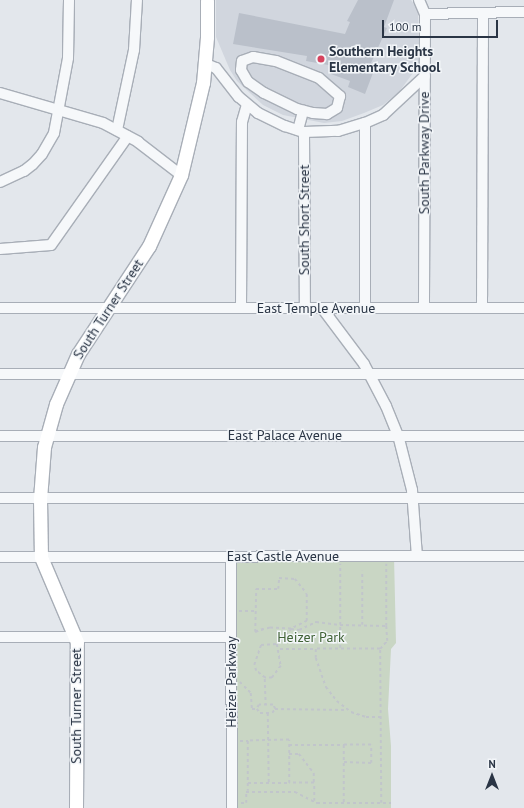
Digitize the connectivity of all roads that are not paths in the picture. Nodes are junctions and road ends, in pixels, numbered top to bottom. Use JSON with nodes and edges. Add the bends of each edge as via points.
{"nodes":[{"id":1,"x":69,"y":0,"type":"edge"},
{"id":2,"x":137,"y":0,"type":"edge"},
{"id":3,"x":207,"y":0,"type":"edge"},
{"id":4,"x":419,"y":0,"type":"edge"},
{"id":5,"x":524,"y":12,"type":"edge"},
{"id":6,"x":484,"y":13,"type":"junction"},
{"id":7,"x":425,"y":14,"type":"junction"},
{"id":8,"x":204,"y":63,"type":"junction"},
{"id":9,"x":425,"y":76,"type":"junction"},
{"id":10,"x":0,"y":93,"type":"edge"},
{"id":11,"x":247,"y":105,"type":"junction"},
{"id":12,"x":60,"y":110,"type":"junction"},
{"id":13,"x":303,"y":111,"type":"junction"},
{"id":14,"x":365,"y":123,"type":"junction"},
{"id":15,"x":117,"y":130,"type":"junction"},
{"id":16,"x":301,"y":131,"type":"junction"},
{"id":17,"x":128,"y":136,"type":"junction"},
{"id":18,"x":181,"y":174,"type":"junction"},
{"id":19,"x":0,"y":182,"type":"edge"},
{"id":20,"x":0,"y":249,"type":"edge"},
{"id":21,"x":0,"y":308,"type":"edge"},
{"id":22,"x":108,"y":308,"type":"junction"},
{"id":23,"x":241,"y":308,"type":"junction"},
{"id":24,"x":305,"y":308,"type":"junction"},
{"id":25,"x":322,"y":308,"type":"junction"},
{"id":26,"x":365,"y":308,"type":"junction"},
{"id":27,"x":424,"y":308,"type":"junction"},
{"id":28,"x":482,"y":308,"type":"junction"},
{"id":29,"x":524,"y":308,"type":"edge"},
{"id":30,"x":0,"y":374,"type":"edge"},
{"id":31,"x":68,"y":374,"type":"junction"},
{"id":32,"x":524,"y":374,"type":"edge"},
{"id":33,"x":370,"y":376,"type":"junction"},
{"id":34,"x":398,"y":435,"type":"junction"},
{"id":35,"x":0,"y":436,"type":"edge"},
{"id":36,"x":47,"y":436,"type":"junction"},
{"id":37,"x":524,"y":436,"type":"edge"},
{"id":38,"x":0,"y":498,"type":"edge"},
{"id":39,"x":40,"y":498,"type":"junction"},
{"id":40,"x":413,"y":498,"type":"junction"},
{"id":41,"x":524,"y":498,"type":"edge"},
{"id":42,"x":231,"y":556,"type":"junction"},
{"id":43,"x":417,"y":556,"type":"junction"},
{"id":44,"x":524,"y":556,"type":"edge"},
{"id":45,"x":0,"y":557,"type":"edge"},
{"id":46,"x":41,"y":557,"type":"junction"},
{"id":47,"x":231,"y":637,"type":"junction"},
{"id":48,"x":0,"y":638,"type":"edge"},
{"id":49,"x":76,"y":638,"type":"junction"},
{"id":50,"x":235,"y":805,"type":"edge"},
{"id":51,"x":76,"y":808,"type":"edge"}],
"edges":[{"from":1,"to":12,"type":"street","via":[[68,58]]},
{"from":2,"to":15,"type":"street","via":[[134,50]]},
{"from":3,"to":8,"type":"main road","name":"South Turner Street"},
{"from":4,"to":7,"type":"street","name":"South Parkway Drive"},
{"from":5,"to":6,"type":"street"},
{"from":6,"to":7,"type":"street"},
{"from":6,"to":28,"type":"street"},
{"from":7,"to":9,"type":"street","name":"South Parkway Drive"},
{"from":8,"to":11,"type":"street","via":[[216,68]]},
{"from":8,"to":18,"type":"main road","name":"South Turner Street","via":[[198,111]]},
{"from":9,"to":14,"type":"street","via":[[383,115]]},
{"from":9,"to":27,"type":"street","name":"South Parkway Drive"},
{"from":10,"to":12,"type":"street"},
{"from":11,"to":16,"type":"street","via":[[272,121]]},
{"from":11,"to":23,"type":"street","via":[[242,130]]},
{"from":12,"to":15,"type":"street"},
{"from":12,"to":19,"type":"street","via":[[54,133],[42,154],[24,171]]},
{"from":13,"to":13,"type":"street","via":[[322,114],[333,112],[338,108],[340,96],[319,78],[296,68],[264,58],[253,57],[242,61],[241,70],[248,82],[283,103]]},
{"from":13,"to":16,"type":"street","name":"South Short Street"},
{"from":14,"to":16,"type":"street","via":[[338,130]]},
{"from":14,"to":26,"type":"street"},
{"from":15,"to":17,"type":"street"},
{"from":16,"to":24,"type":"street","name":"South Short Street"},
{"from":17,"to":18,"type":"street"},
{"from":17,"to":20,"type":"street","via":[[51,245]]},
{"from":18,"to":22,"type":"main road","name":"South Turner Street","via":[[149,246]]},
{"from":21,"to":22,"type":"street","name":"East Temple Avenue"},
{"from":22,"to":23,"type":"street","name":"East Temple Avenue"},
{"from":22,"to":31,"type":"main road","name":"South Turner Street","via":[[90,333]]},
{"from":23,"to":24,"type":"street","name":"East Temple Avenue"},
{"from":24,"to":25,"type":"street","name":"East Temple Avenue"},
{"from":25,"to":26,"type":"street","name":"East Temple Avenue"},
{"from":25,"to":33,"type":"street"},
{"from":26,"to":27,"type":"street","name":"East Temple Avenue"},
{"from":27,"to":28,"type":"street","name":"East Temple Avenue"},
{"from":28,"to":29,"type":"street","name":"East Temple Avenue"},
{"from":30,"to":31,"type":"street"},
{"from":31,"to":33,"type":"street"},
{"from":31,"to":36,"type":"main road","name":"South Turner Street"},
{"from":32,"to":33,"type":"street"},
{"from":33,"to":34,"type":"street"},
{"from":34,"to":36,"type":"street","name":"East Palace Avenue"},
{"from":34,"to":37,"type":"street","name":"East Palace Avenue"},
{"from":34,"to":40,"type":"street"},
{"from":35,"to":36,"type":"street","name":"East Palace Avenue"},
{"from":36,"to":39,"type":"main road","name":"South Turner Street","via":[[42,460]]},
{"from":38,"to":39,"type":"street"},
{"from":39,"to":40,"type":"street"},
{"from":39,"to":46,"type":"main road","name":"South Turner Street"},
{"from":40,"to":41,"type":"street"},
{"from":40,"to":43,"type":"street"},
{"from":42,"to":43,"type":"street","name":"East Castle Avenue"},
{"from":42,"to":46,"type":"street","name":"East Castle Avenue"},
{"from":42,"to":47,"type":"street","name":"Heizer Parkway"},
{"from":43,"to":44,"type":"street","name":"East Castle Avenue"},
{"from":45,"to":46,"type":"street","name":"East Castle Avenue"},
{"from":46,"to":49,"type":"main road","name":"South Turner Street"},
{"from":47,"to":49,"type":"street"},
{"from":47,"to":50,"type":"street","name":"Heizer Parkway"},
{"from":48,"to":49,"type":"street"},
{"from":49,"to":51,"type":"main road","name":"South Turner Street"}]}
